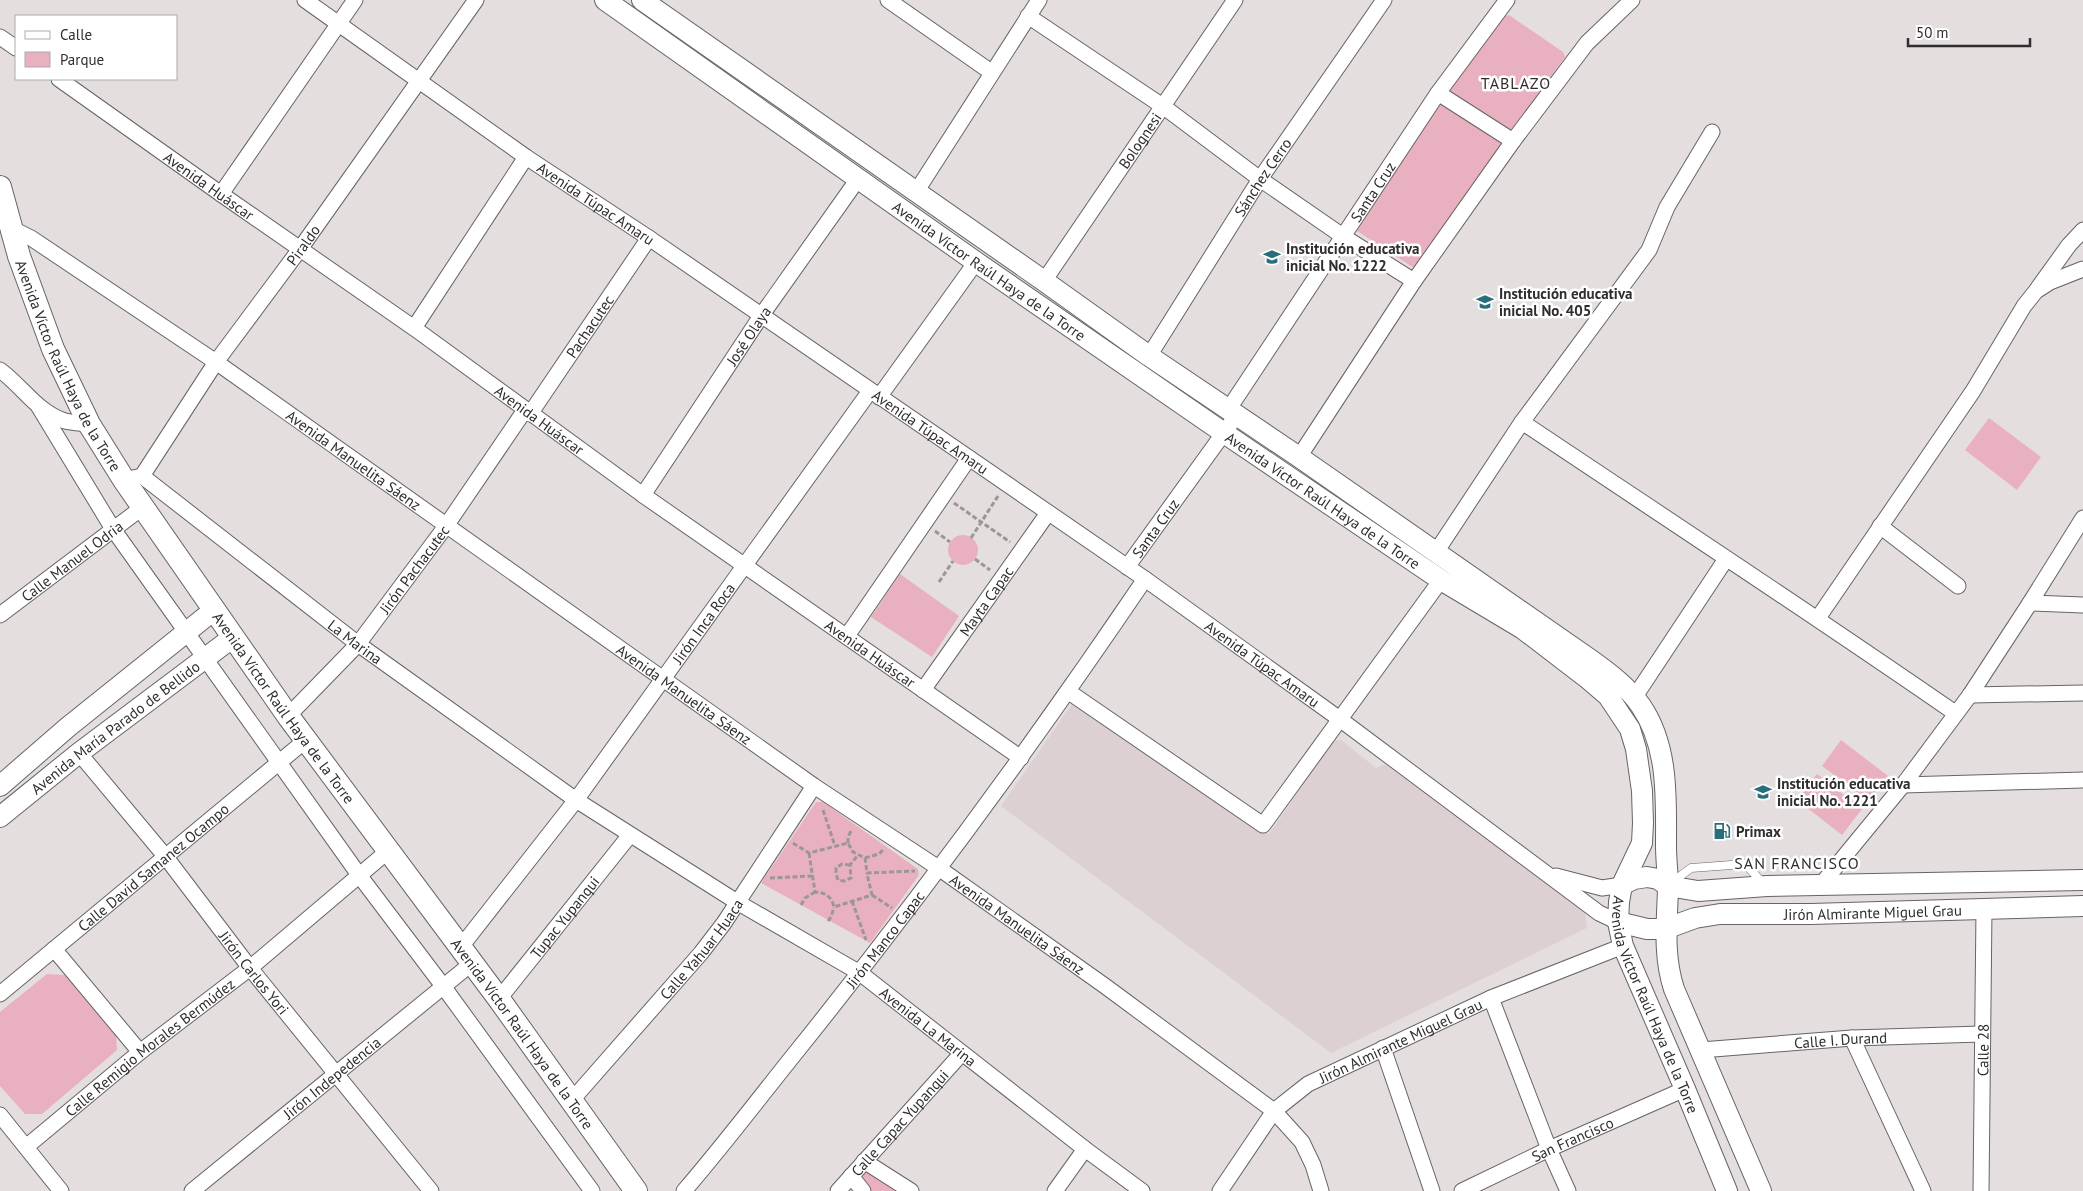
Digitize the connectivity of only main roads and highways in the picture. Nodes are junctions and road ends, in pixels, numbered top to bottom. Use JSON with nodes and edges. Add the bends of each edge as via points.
{"nodes":[{"id":1,"x":605,"y":0,"type":"edge"},
{"id":2,"x":642,"y":0,"type":"edge"},
{"id":3,"x":0,"y":187,"type":"edge"},
{"id":4,"x":214,"y":610,"type":"junction"},
{"id":5,"x":232,"y":638,"type":"junction"},
{"id":6,"x":0,"y":786,"type":"edge"},
{"id":7,"x":0,"y":817,"type":"edge"},
{"id":8,"x":2083,"y":880,"type":"edge"},
{"id":9,"x":1622,"y":885,"type":"junction"},
{"id":10,"x":1668,"y":886,"type":"junction"},
{"id":11,"x":2083,"y":906,"type":"edge"},
{"id":12,"x":1618,"y":922,"type":"junction"},
{"id":13,"x":1665,"y":929,"type":"junction"},
{"id":14,"x":636,"y":1191,"type":"edge"},
{"id":15,"x":1727,"y":1191,"type":"edge"},
{"id":16,"x":1761,"y":1191,"type":"edge"}],
"edges":[{"from":1,"to":9,"type":"main road","name":"Avenida Víctor Raúl Haya de la Torre","via":[[1224,433],[1441,580],[1530,635],[1608,696],[1630,729],[1641,777],[1642,843]]},
{"from":2,"to":10,"type":"main road","name":"Avenida Víctor Raúl Haya de la Torre","via":[[1148,356],[1613,676],[1644,712],[1654,734],[1666,780]]},
{"from":3,"to":4,"type":"main road","name":"Avenida Víctor Raúl Haya de la Torre","via":[[34,301],[89,424],[133,478],[143,507]]},
{"from":4,"to":5,"type":"main road","name":"Avenida Víctor Raúl Haya de la Torre"},
{"from":4,"to":6,"type":"main road","name":"Avenida María Parado de Bellido"},
{"from":5,"to":7,"type":"main road","name":"Avenida María Parado de Bellido"},
{"from":5,"to":14,"type":"main road","name":"Avenida Víctor Raúl Haya de la Torre"},
{"from":8,"to":10,"type":"main road","name":"Jirón Almirante Miguel Grau","via":[[1767,886],[1698,891]]},
{"from":9,"to":10,"type":"main road","via":[[1647,877]]},
{"from":9,"to":12,"type":"main road","name":"Avenida Víctor Raúl Haya de la Torre"},
{"from":10,"to":13,"type":"main road","name":"Avenida Víctor Raúl Haya de la Torre"},
{"from":11,"to":13,"type":"main road","name":"Jirón Almirante Miguel Grau","via":[[1720,914],[1695,918]]},
{"from":12,"to":13,"type":"main road","via":[[1647,929]]},
{"from":12,"to":15,"type":"main road","name":"Avenida Víctor Raúl Haya de la Torre","via":[[1623,946]]},
{"from":13,"to":16,"type":"main road","name":"Avenida Víctor Raúl Haya de la Torre","via":[[1669,972]]}]}
